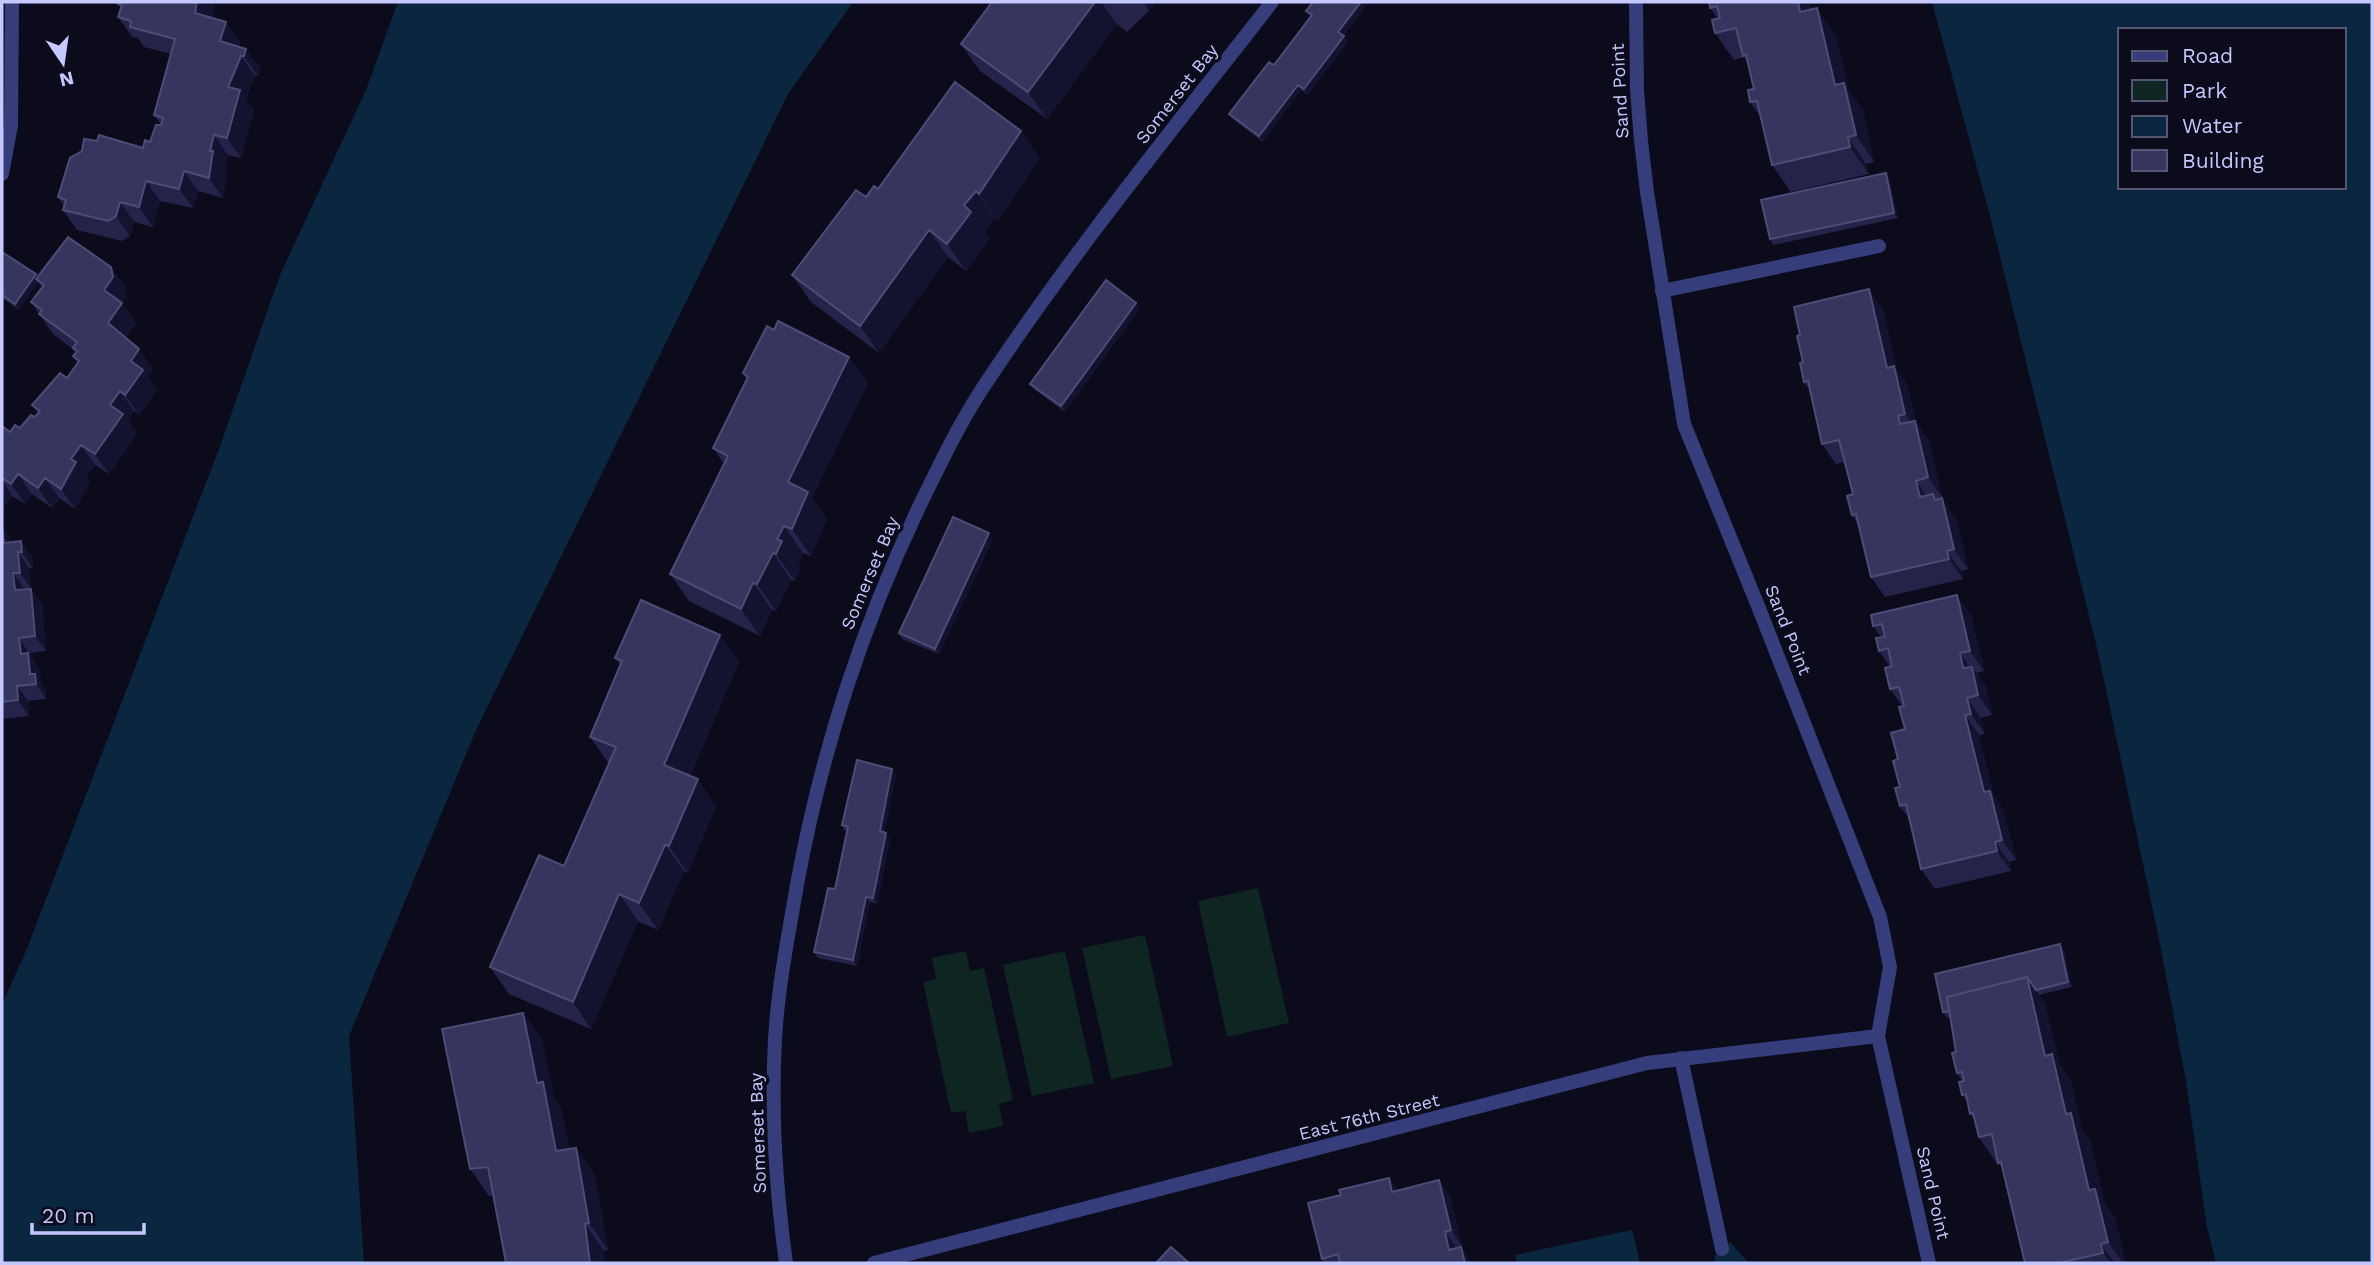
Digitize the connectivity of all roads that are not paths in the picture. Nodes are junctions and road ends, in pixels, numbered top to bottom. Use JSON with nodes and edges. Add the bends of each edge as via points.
{"nodes":[{"id":1,"x":12,"y":2,"type":"edge"},
{"id":2,"x":1272,"y":2,"type":"edge"},
{"id":3,"x":1636,"y":2,"type":"edge"},
{"id":4,"x":2,"y":174,"type":"edge"},
{"id":5,"x":1880,"y":246,"type":"dead end"},
{"id":6,"x":1662,"y":291,"type":"junction"},
{"id":7,"x":1878,"y":1036,"type":"junction"},
{"id":8,"x":1681,"y":1058,"type":"junction"},
{"id":9,"x":1722,"y":1249,"type":"dead end"},
{"id":10,"x":786,"y":1263,"type":"edge"},
{"id":11,"x":874,"y":1263,"type":"edge"},
{"id":12,"x":1929,"y":1263,"type":"edge"}],
"edges":[{"from":1,"to":4,"type":"street","via":[[11,125]]},
{"from":2,"to":10,"type":"street","name":"Somerset Bay","via":[[1052,286],[981,391],[928,489],[869,620],[820,775],[781,983],[775,1114]]},
{"from":3,"to":6,"type":"street","name":"Sand Point","via":[[1641,141]]},
{"from":5,"to":6,"type":"street"},
{"from":6,"to":7,"type":"street","name":"Sand Point","via":[[1689,442],[1881,917],[1889,978]]},
{"from":7,"to":8,"type":"street","name":"East 76th Street"},
{"from":7,"to":12,"type":"street","name":"Sand Point"},
{"from":8,"to":9,"type":"street"},
{"from":8,"to":11,"type":"street","name":"East 76th Street","via":[[1647,1063]]}]}
